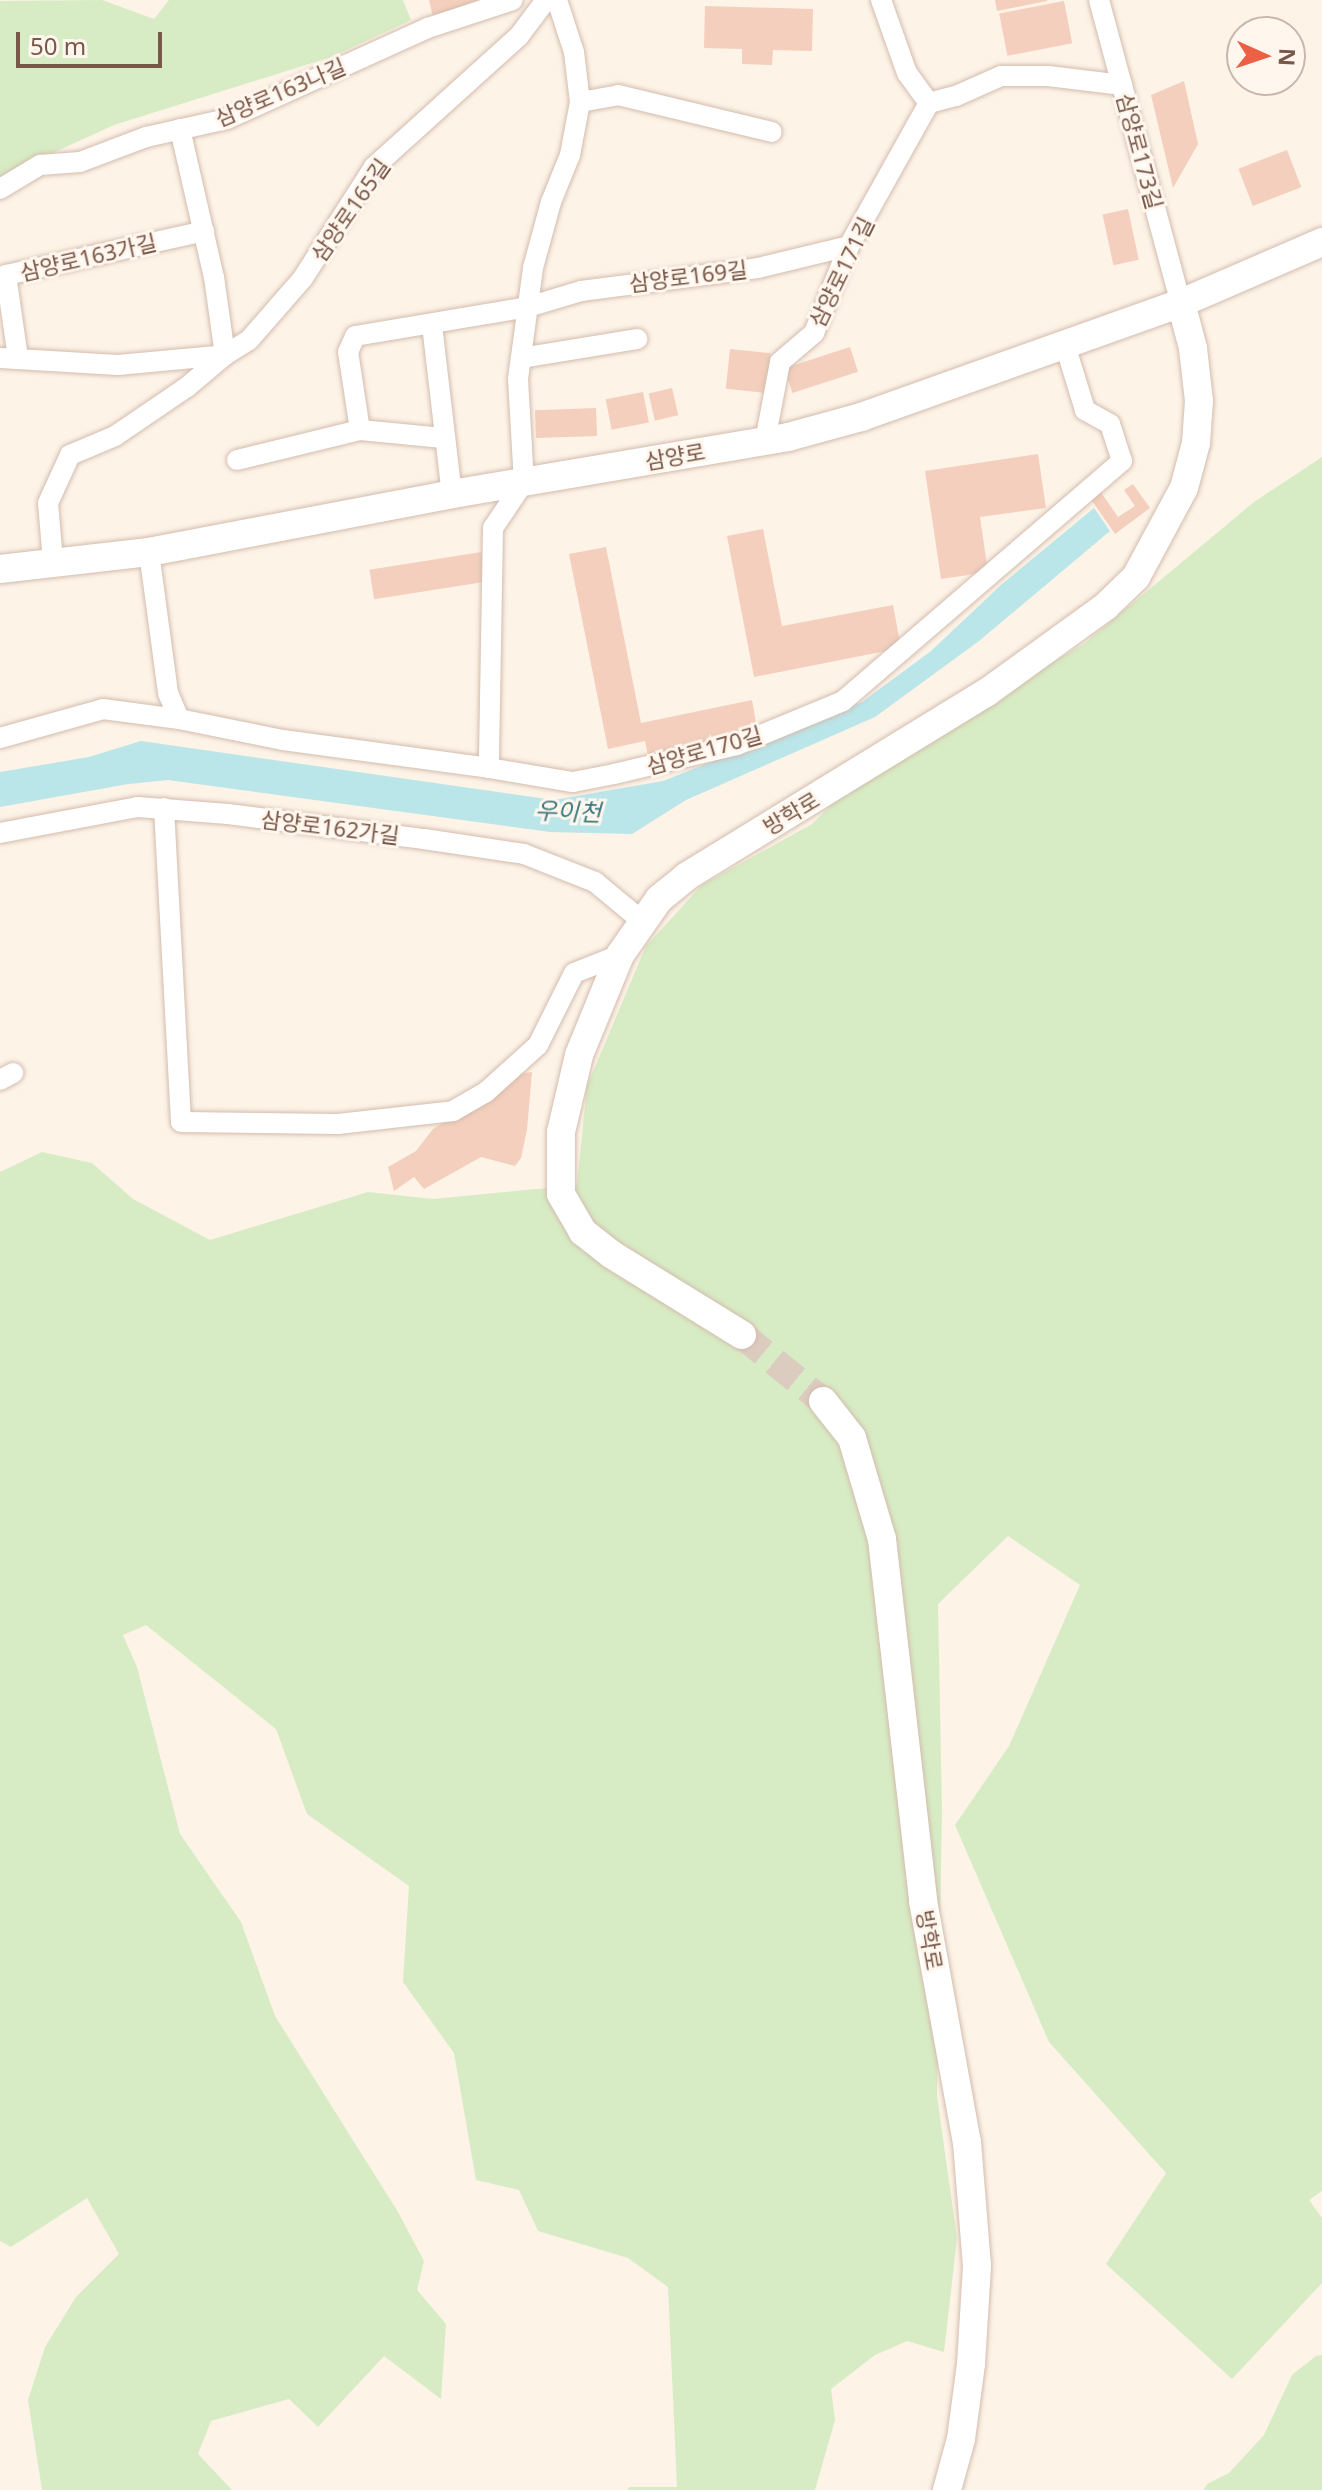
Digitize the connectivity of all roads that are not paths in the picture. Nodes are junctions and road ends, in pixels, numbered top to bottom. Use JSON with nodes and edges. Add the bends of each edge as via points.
{"nodes":[{"id":1,"x":513,"y":0,"type":"edge"},
{"id":2,"x":546,"y":0,"type":"edge"},
{"id":3,"x":557,"y":0,"type":"edge"},
{"id":4,"x":881,"y":0,"type":"edge"},
{"id":5,"x":1099,"y":0,"type":"edge"},
{"id":6,"x":1122,"y":85,"type":"junction"},
{"id":7,"x":580,"y":102,"type":"junction"},
{"id":8,"x":929,"y":103,"type":"junction"},
{"id":9,"x":180,"y":129,"type":"junction"},
{"id":10,"x":772,"y":132,"type":"dead end"},
{"id":11,"x":0,"y":189,"type":"edge"},
{"id":12,"x":204,"y":231,"type":"junction"},
{"id":13,"x":1322,"y":242,"type":"edge"},
{"id":14,"x":849,"y":246,"type":"junction"},
{"id":15,"x":1181,"y":303,"type":"junction"},
{"id":16,"x":528,"y":307,"type":"junction"},
{"id":17,"x":432,"y":325,"type":"junction"},
{"id":18,"x":637,"y":339,"type":"dead end"},
{"id":19,"x":1065,"y":345,"type":"junction"},
{"id":20,"x":225,"y":355,"type":"junction"},
{"id":21,"x":9,"y":358,"type":"edge"},
{"id":22,"x":521,"y":358,"type":"junction"},
{"id":23,"x":360,"y":430,"type":"junction"},
{"id":24,"x":443,"y":438,"type":"junction"},
{"id":25,"x":765,"y":441,"type":"junction"},
{"id":26,"x":237,"y":460,"type":"dead end"},
{"id":27,"x":524,"y":482,"type":"junction"},
{"id":28,"x":452,"y":494,"type":"junction"},
{"id":29,"x":149,"y":552,"type":"junction"},
{"id":30,"x":53,"y":562,"type":"junction"},
{"id":31,"x":0,"y":569,"type":"edge"},
{"id":32,"x":179,"y":719,"type":"junction"},
{"id":33,"x":0,"y":738,"type":"edge"},
{"id":34,"x":489,"y":768,"type":"junction"},
{"id":35,"x":164,"y":808,"type":"junction"},
{"id":36,"x":0,"y":833,"type":"edge"},
{"id":37,"x":642,"y":921,"type":"junction"},
{"id":38,"x":620,"y":955,"type":"junction"},
{"id":39,"x":742,"y":1335,"type":"tunnel mouth"},
{"id":40,"x":823,"y":1401,"type":"tunnel mouth"},
{"id":41,"x":947,"y":2490,"type":"edge"}],
"edges":[{"from":1,"to":9,"type":"street","name":"삼양로163나길","via":[[428,28],[227,119]]},
{"from":2,"to":20,"type":"street","name":"삼양로165길","via":[[519,36],[374,167],[303,278],[249,340]]},
{"from":3,"to":7,"type":"street","via":[[574,52]]},
{"from":4,"to":8,"type":"street","via":[[907,73]]},
{"from":5,"to":6,"type":"street","name":"삼양로173길"},
{"from":6,"to":8,"type":"street","via":[[1001,76]]},
{"from":6,"to":15,"type":"street","name":"삼양로173길"},
{"from":7,"to":10,"type":"street","via":[[618,95]]},
{"from":7,"to":16,"type":"street","via":[[570,155],[533,268]]},
{"from":8,"to":14,"type":"street","name":"삼양로171길"},
{"from":9,"to":11,"type":"street","name":"삼양로163나길","via":[[80,162],[40,165]]},
{"from":9,"to":12,"type":"street"},
{"from":12,"to":20,"type":"street"},
{"from":12,"to":21,"type":"street","name":"삼양로163가길","via":[[6,275]]},
{"from":13,"to":15,"type":"main road","name":"삼양로"},
{"from":14,"to":16,"type":"street","name":"삼양로169길","via":[[758,268],[581,291]]},
{"from":14,"to":25,"type":"street","name":"삼양로171길","via":[[814,333],[780,362]]},
{"from":15,"to":19,"type":"main road","name":"삼양로"},
{"from":15,"to":37,"type":"main road","name":"방학로","via":[[1199,401],[1196,443],[1184,488],[1136,577],[1106,606],[986,693],[687,876]]},
{"from":16,"to":17,"type":"street","name":"삼양로169길"},
{"from":16,"to":22,"type":"street"},
{"from":17,"to":23,"type":"street","name":"삼양로169길","via":[[360,334],[349,343]]},
{"from":17,"to":24,"type":"street"},
{"from":18,"to":22,"type":"street"},
{"from":19,"to":25,"type":"main road","name":"삼양로","via":[[861,417]]},
{"from":19,"to":34,"type":"street","name":"삼양로170길","via":[[1085,410],[1110,424],[1122,461],[843,701],[737,745],[601,777],[573,782]]},
{"from":20,"to":21,"type":"street","name":"삼양로163가길","via":[[118,365]]},
{"from":20,"to":30,"type":"street","name":"삼양로165길","via":[[115,436],[70,455],[48,503]]},
{"from":22,"to":27,"type":"street"},
{"from":23,"to":24,"type":"street"},
{"from":23,"to":26,"type":"street"},
{"from":24,"to":28,"type":"street"},
{"from":25,"to":27,"type":"main road","name":"삼양로"},
{"from":27,"to":28,"type":"main road","name":"삼양로"},
{"from":27,"to":34,"type":"street","via":[[493,528]]},
{"from":28,"to":29,"type":"main road","name":"삼양로"},
{"from":29,"to":30,"type":"main road","name":"삼양로"},
{"from":29,"to":32,"type":"street","via":[[168,693]]},
{"from":30,"to":31,"type":"main road","name":"삼양로"},
{"from":32,"to":33,"type":"street","name":"삼양로170길","via":[[103,709]]},
{"from":32,"to":34,"type":"street","name":"삼양로170길","via":[[283,740]]},
{"from":35,"to":36,"type":"street","name":"삼양로162가길","via":[[138,807]]},
{"from":35,"to":37,"type":"street","name":"삼양로162가길","via":[[524,854],[595,882]]},
{"from":35,"to":38,"type":"street","via":[[181,1122],[338,1124],[453,1111],[486,1092],[538,1045],[574,973]]},
{"from":37,"to":38,"type":"main road","name":"방학로"},
{"from":38,"to":39,"type":"main road","name":"방학로","via":[[579,1055],[561,1132],[561,1194],[583,1232],[611,1254]]},
{"from":40,"to":41,"type":"main road","name":"방학로","via":[[852,1438],[882,1539],[923,1901],[967,2142],[977,2266],[975,2308],[961,2439]]}]}
